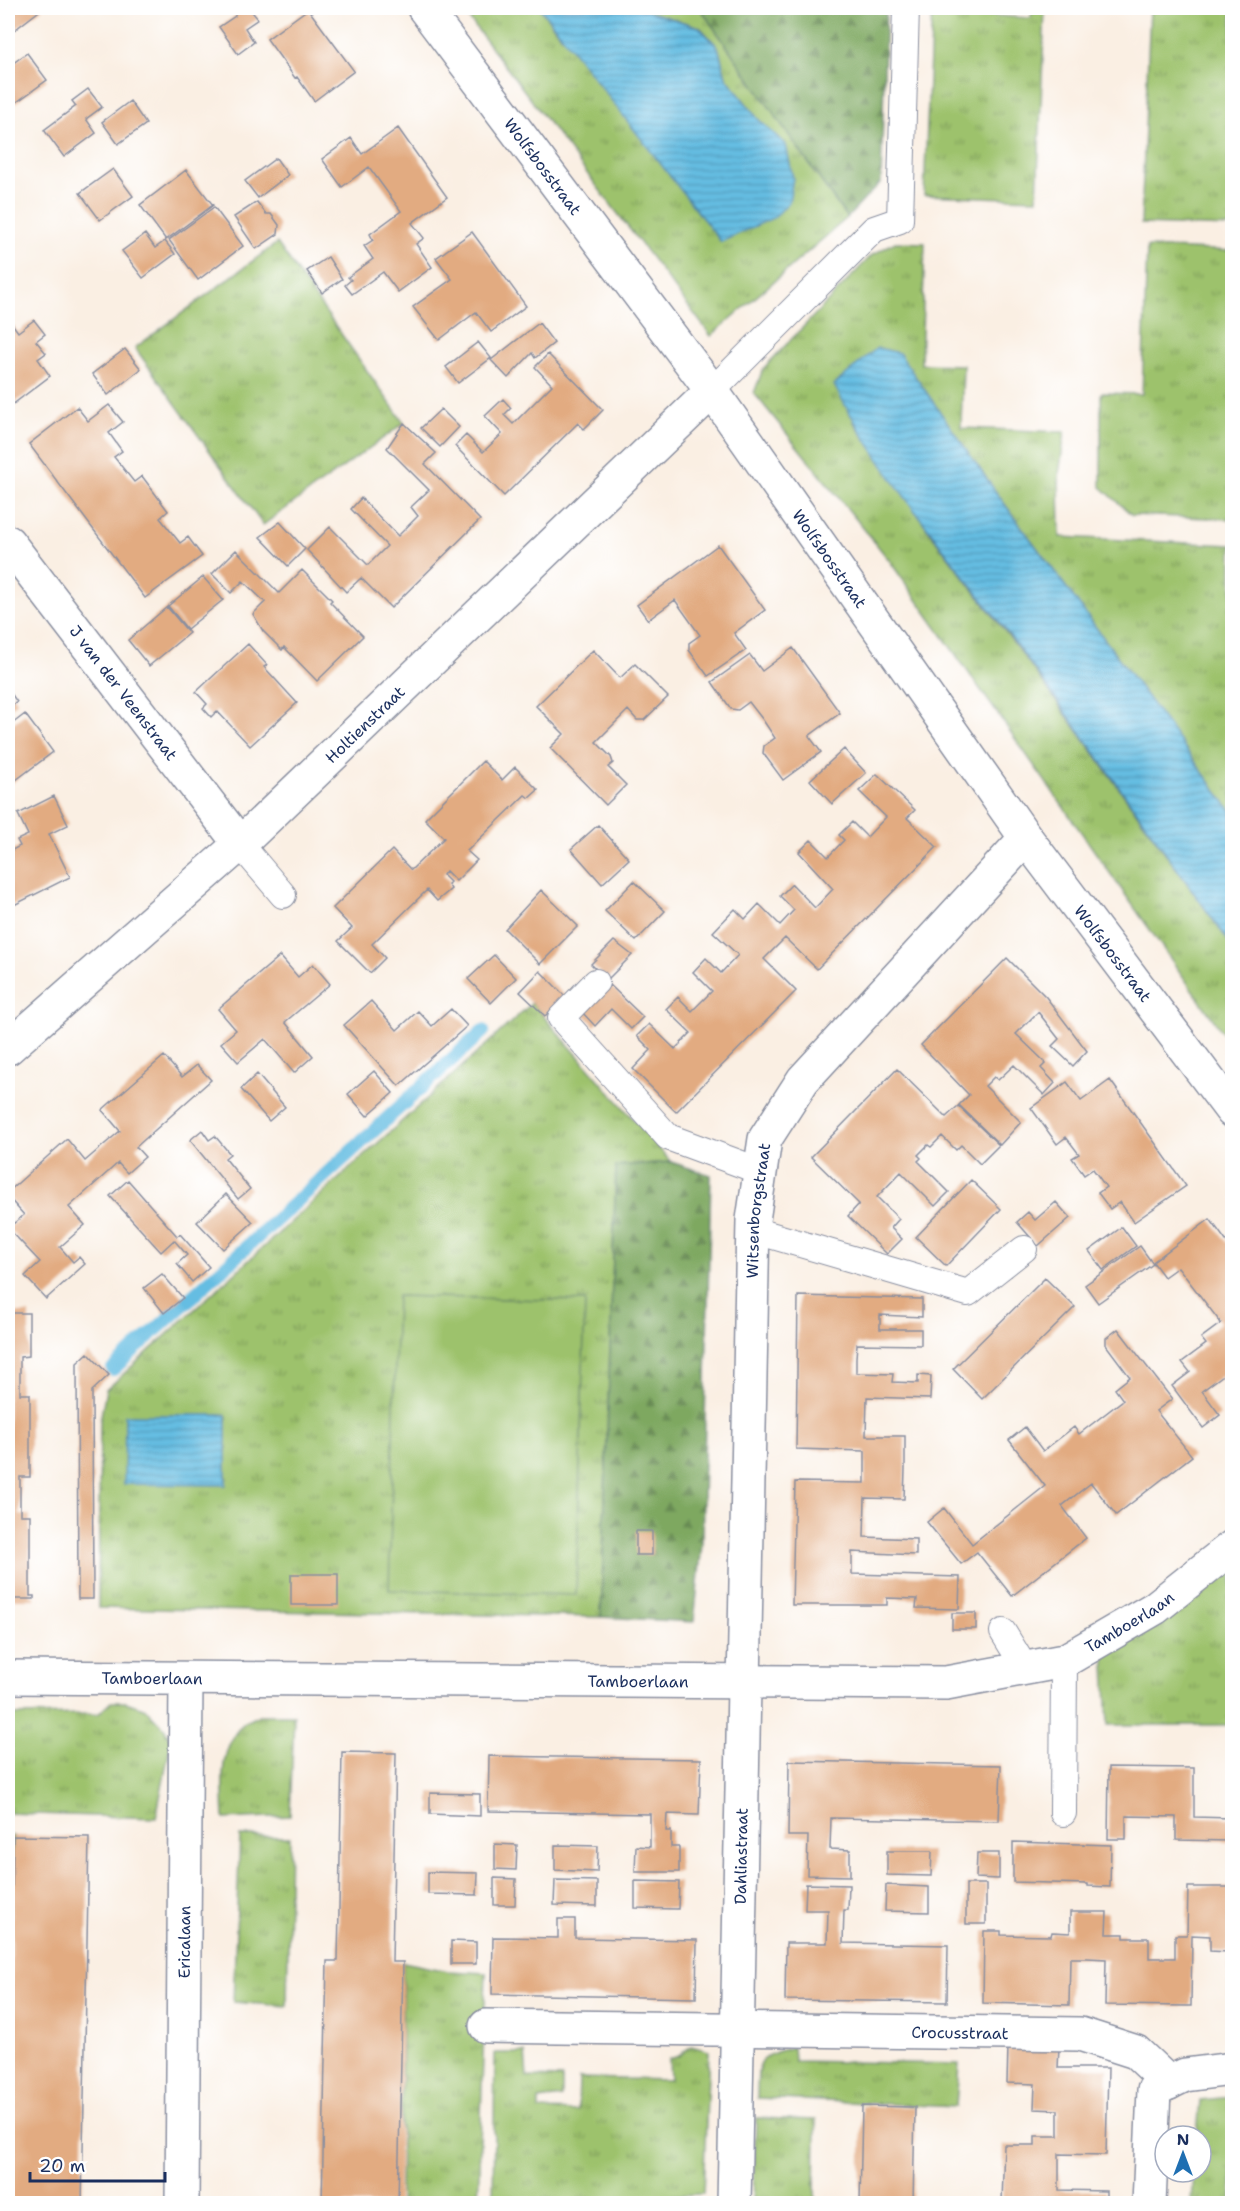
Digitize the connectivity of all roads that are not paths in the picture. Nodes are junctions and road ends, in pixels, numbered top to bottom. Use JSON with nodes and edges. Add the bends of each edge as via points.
{"nodes":[{"id":1,"x":424,"y":8,"type":"edge"},
{"id":2,"x":906,"y":8,"type":"edge"},
{"id":3,"x":712,"y":391,"type":"junction"},
{"id":4,"x":8,"y":542,"type":"edge"},
{"id":5,"x":1026,"y":838,"type":"junction"},
{"id":6,"x":240,"y":844,"type":"junction"},
{"id":7,"x":283,"y":895,"type":"dead end"},
{"id":8,"x":596,"y":982,"type":"dead end"},
{"id":9,"x":8,"y":1048,"type":"edge"},
{"id":10,"x":1233,"y":1111,"type":"edge"},
{"id":11,"x":760,"y":1171,"type":"junction"},
{"id":12,"x":753,"y":1230,"type":"junction"},
{"id":13,"x":1024,"y":1249,"type":"dead end"},
{"id":14,"x":1233,"y":1547,"type":"edge"},
{"id":15,"x":1003,"y":1632,"type":"dead end"},
{"id":16,"x":1064,"y":1661,"type":"junction"},
{"id":17,"x":1026,"y":1668,"type":"junction"},
{"id":18,"x":8,"y":1677,"type":"edge"},
{"id":19,"x":186,"y":1679,"type":"junction"},
{"id":20,"x":743,"y":1682,"type":"junction"},
{"id":21,"x":1063,"y":1813,"type":"dead end"},
{"id":22,"x":486,"y":2026,"type":"dead end"},
{"id":23,"x":737,"y":2030,"type":"junction"},
{"id":24,"x":1233,"y":2069,"type":"edge"},
{"id":25,"x":1169,"y":2082,"type":"junction"},
{"id":26,"x":182,"y":2204,"type":"edge"},
{"id":27,"x":734,"y":2204,"type":"edge"},
{"id":28,"x":1149,"y":2204,"type":"edge"}],
"edges":[{"from":1,"to":3,"type":"street","name":"Wolfsbosstraat"},
{"from":2,"to":3,"type":"lane","via":[[900,220],[874,228]]},
{"from":3,"to":5,"type":"street","name":"Wolfsbosstraat"},
{"from":3,"to":6,"type":"street","name":"Holtienstraat"},
{"from":4,"to":6,"type":"street","name":"J van der Veenstraat"},
{"from":5,"to":10,"type":"street","name":"Wolfsbosstraat"},
{"from":5,"to":11,"type":"street","name":"Witsenborgstraat","via":[[803,1080],[765,1139]]},
{"from":6,"to":7,"type":"lane"},
{"from":6,"to":9,"type":"street","name":"Holtienstraat"},
{"from":8,"to":11,"type":"lane","via":[[561,1018],[668,1137]]},
{"from":11,"to":12,"type":"street","name":"Witsenborgstraat"},
{"from":12,"to":13,"type":"lane","via":[[968,1293]]},
{"from":12,"to":20,"type":"street","name":"Witsenborgstraat"},
{"from":14,"to":16,"type":"street","name":"Tamboerlaan","via":[[1155,1608]]},
{"from":15,"to":17,"type":"lane"},
{"from":16,"to":17,"type":"street","name":"Tamboerlaan"},
{"from":16,"to":21,"type":"lane"},
{"from":17,"to":20,"type":"street","name":"Tamboerlaan","via":[[946,1683]]},
{"from":18,"to":19,"type":"street","name":"Tamboerlaan"},
{"from":19,"to":20,"type":"street","name":"Tamboerlaan"},
{"from":19,"to":26,"type":"street","name":"Ericalaan"},
{"from":20,"to":23,"type":"street","name":"Dahliastraat"},
{"from":22,"to":23,"type":"street"},
{"from":23,"to":25,"type":"street","name":"Crocusstraat","via":[[1080,2034],[1136,2052]]},
{"from":23,"to":27,"type":"street","name":"Dahliastraat"},
{"from":24,"to":25,"type":"street","via":[[1185,2075]]},
{"from":25,"to":28,"type":"street","via":[[1154,2090]]}]}
